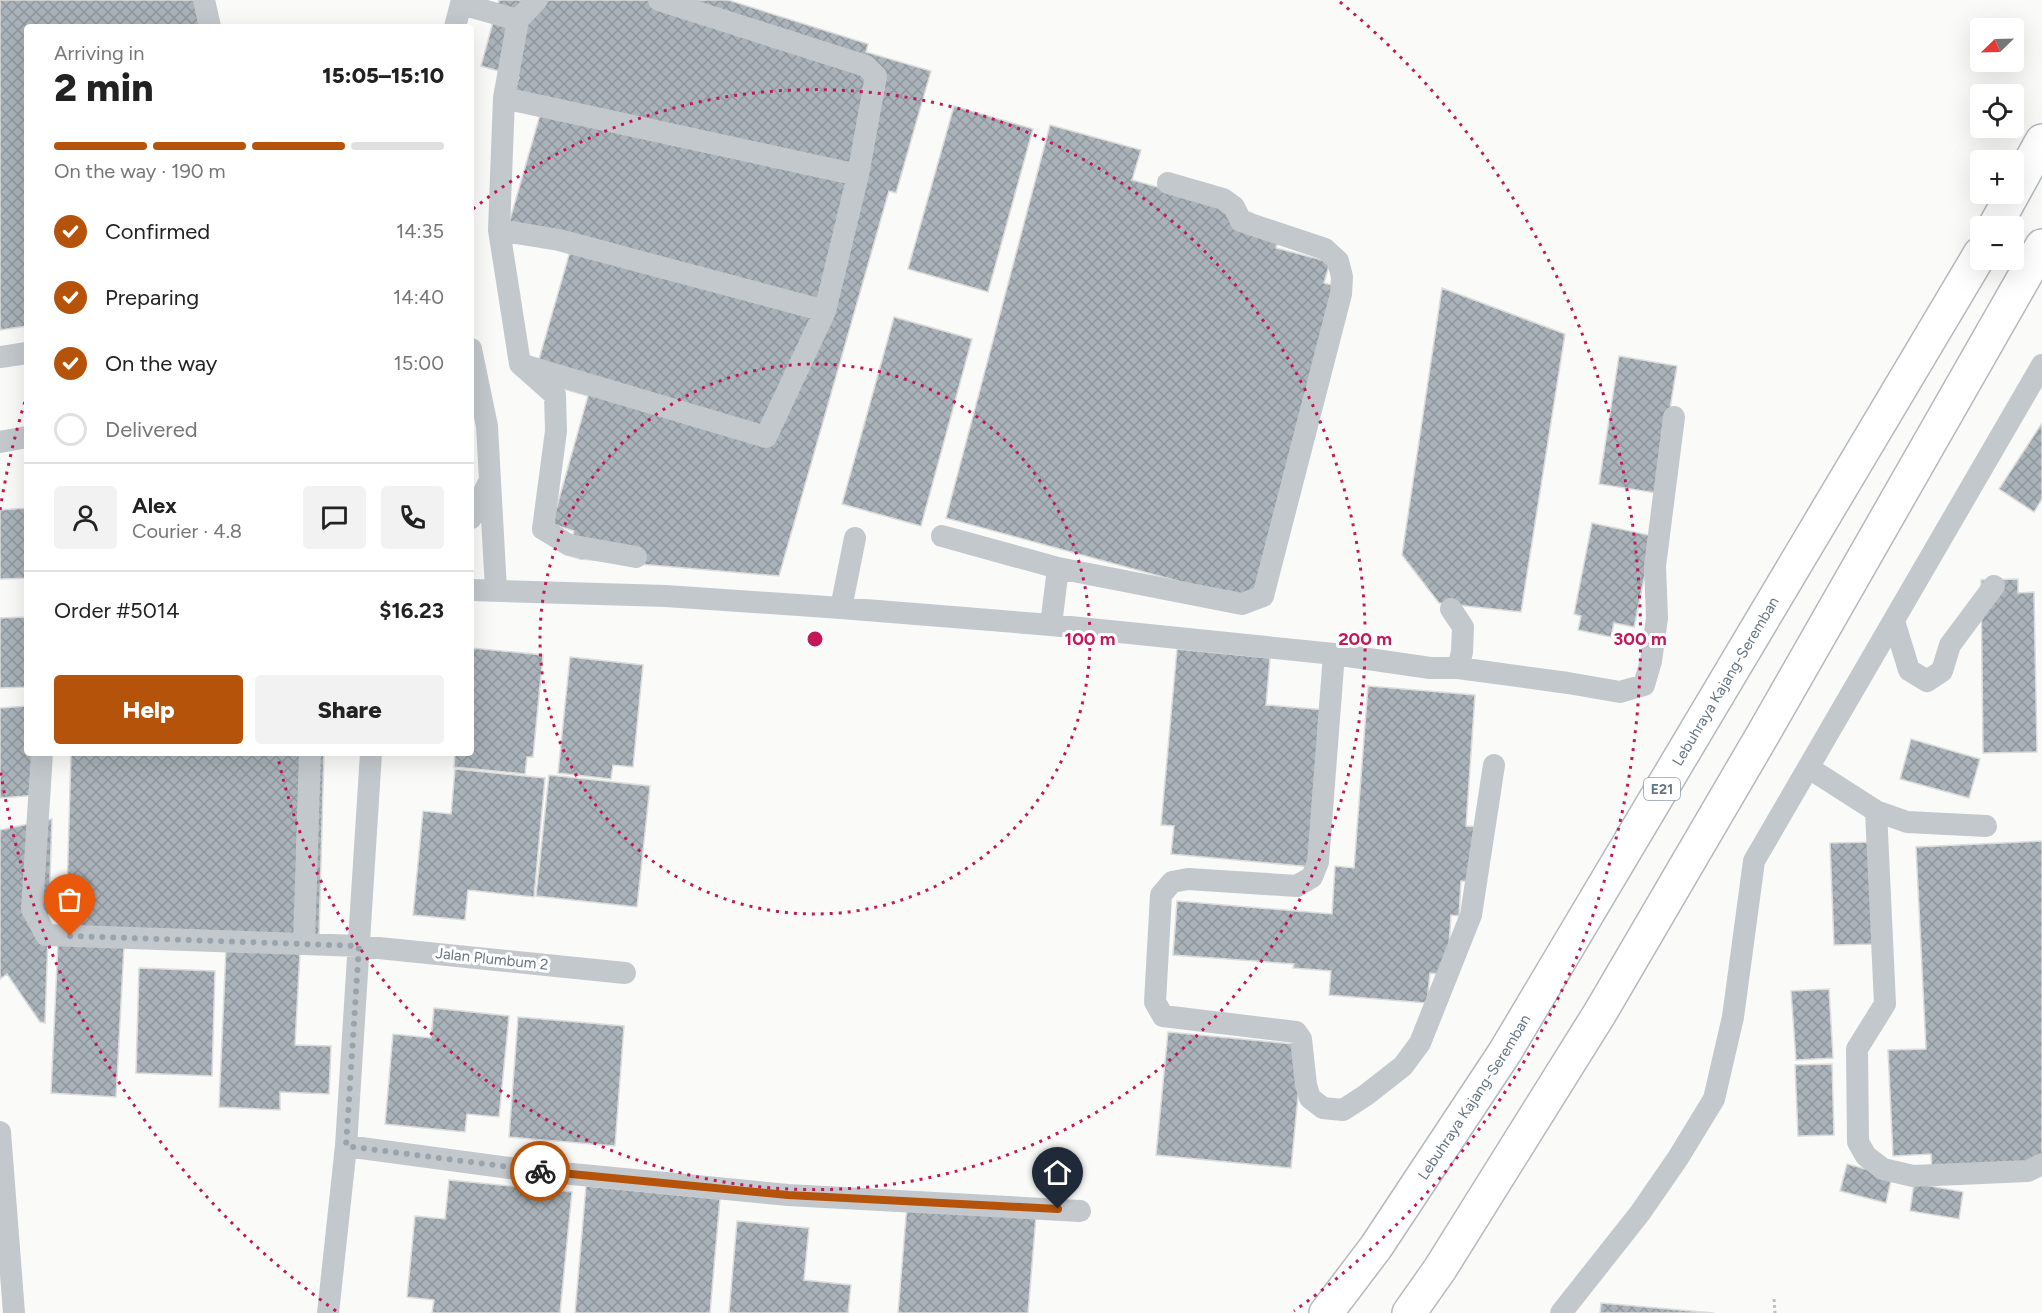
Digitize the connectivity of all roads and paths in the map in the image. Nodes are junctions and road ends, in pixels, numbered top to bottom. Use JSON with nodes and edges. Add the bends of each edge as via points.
{"nodes":[{"id":1,"x":204,"y":0,"type":"edge"},
{"id":2,"x":537,"y":0,"type":"edge"},
{"id":3,"x":659,"y":0,"type":"edge"},
{"id":4,"x":461,"y":2,"type":"edge"},
{"id":5,"x":518,"y":20,"type":"junction"},
{"id":6,"x":209,"y":24,"type":"edge"},
{"id":7,"x":456,"y":24,"type":"edge"},
{"id":8,"x":504,"y":98,"type":"junction"},
{"id":9,"x":2042,"y":141,"type":"edge"},
{"id":10,"x":858,"y":175,"type":"junction"},
{"id":11,"x":1168,"y":183,"type":"dead end"},
{"id":12,"x":2001,"y":216,"type":"edge"},
{"id":13,"x":499,"y":230,"type":"junction"},
{"id":14,"x":2042,"y":246,"type":"edge"},
{"id":15,"x":1970,"y":270,"type":"edge"},
{"id":16,"x":825,"y":311,"type":"junction"},
{"id":17,"x":24,"y":353,"type":"edge"},
{"id":18,"x":0,"y":357,"type":"edge"},
{"id":19,"x":474,"y":363,"type":"edge"},
{"id":20,"x":520,"y":364,"type":"junction"},
{"id":21,"x":2042,"y":365,"type":"edge"},
{"id":22,"x":1674,"y":417,"type":"dead end"},
{"id":23,"x":24,"y":437,"type":"edge"},
{"id":24,"x":0,"y":442,"type":"edge"},
{"id":25,"x":491,"y":478,"type":"junction"},
{"id":26,"x":474,"y":512,"type":"edge"},
{"id":27,"x":942,"y":536,"type":"dead end"},
{"id":28,"x":855,"y":537,"type":"dead end"},
{"id":29,"x":636,"y":557,"type":"dead end"},
{"id":30,"x":1058,"y":568,"type":"junction"},
{"id":31,"x":1994,"y":586,"type":"dead end"},
{"id":32,"x":474,"y":590,"type":"edge"},
{"id":33,"x":496,"y":590,"type":"junction"},
{"id":34,"x":841,"y":608,"type":"junction"},
{"id":35,"x":1451,"y":609,"type":"dead end"},
{"id":36,"x":1894,"y":621,"type":"junction"},
{"id":37,"x":1051,"y":625,"type":"junction"},
{"id":38,"x":1334,"y":654,"type":"junction"},
{"id":39,"x":1458,"y":668,"type":"junction"},
{"id":40,"x":42,"y":756,"type":"edge"},
{"id":41,"x":310,"y":756,"type":"edge"},
{"id":42,"x":371,"y":756,"type":"edge"},
{"id":43,"x":1494,"y":765,"type":"dead end"},
{"id":44,"x":1809,"y":768,"type":"junction"},
{"id":45,"x":1876,"y":811,"type":"junction"},
{"id":46,"x":1986,"y":826,"type":"dead end"},
{"id":47,"x":304,"y":944,"type":"junction"},
{"id":48,"x":359,"y":946,"type":"junction"},
{"id":49,"x":625,"y":973,"type":"dead end"},
{"id":50,"x":0,"y":1132,"type":"edge"},
{"id":51,"x":346,"y":1146,"type":"junction"},
{"id":52,"x":2042,"y":1164,"type":"edge"},
{"id":53,"x":1080,"y":1211,"type":"dead end"},
{"id":54,"x":1774,"y":1299,"type":"dead end"},
{"id":55,"x":14,"y":1313,"type":"edge"},
{"id":56,"x":328,"y":1313,"type":"edge"},
{"id":57,"x":1326,"y":1313,"type":"edge"},
{"id":58,"x":1409,"y":1313,"type":"edge"},
{"id":59,"x":1561,"y":1313,"type":"edge"},
{"id":60,"x":1775,"y":1313,"type":"edge"}],
"edges":[{"from":1,"to":6,"type":"street"},
{"from":2,"to":5,"type":"street"},
{"from":3,"to":10,"type":"street","via":[[866,66],[876,76]]},
{"from":4,"to":5,"type":"street"},
{"from":4,"to":7,"type":"street"},
{"from":5,"to":8,"type":"street"},
{"from":8,"to":10,"type":"street"},
{"from":8,"to":13,"type":"street"},
{"from":9,"to":12,"type":"highway"},
{"from":10,"to":16,"type":"street"},
{"from":11,"to":30,"type":"street","via":[[1222,200],[1234,207],[1241,221],[1325,249],[1338,261],[1342,278],[1263,596],[1242,604]]},
{"from":13,"to":16,"type":"street","via":[[559,240]]},
{"from":13,"to":20,"type":"street"},
{"from":14,"to":58,"type":"highway","via":[[1600,1013]]},
{"from":15,"to":57,"type":"highway","name":"Lebuhraya Kajang-Seremban","number":"E21","via":[[1505,1052],[1376,1247]]},
{"from":16,"to":20,"type":"street","via":[[766,436]]},
{"from":17,"to":18,"type":"street"},
{"from":19,"to":25,"type":"street","via":[[487,426]]},
{"from":20,"to":29,"type":"street","via":[[555,395],[556,431],[543,529],[569,545]]},
{"from":21,"to":36,"type":"street"},
{"from":22,"to":39,"type":"street","via":[[1655,566],[1657,618],[1644,685],[1620,692]]},
{"from":23,"to":24,"type":"street"},
{"from":25,"to":26,"type":"street"},
{"from":25,"to":33,"type":"street"},
{"from":27,"to":30,"type":"street"},
{"from":28,"to":34,"type":"street"},
{"from":30,"to":37,"type":"street"},
{"from":31,"to":36,"type":"street","via":[[1950,645],[1942,671],[1927,681],[1909,670]]},
{"from":32,"to":33,"type":"street"},
{"from":33,"to":34,"type":"street"},
{"from":34,"to":37,"type":"street"},
{"from":35,"to":39,"type":"street","via":[[1463,627]]},
{"from":36,"to":44,"type":"street"},
{"from":37,"to":38,"type":"street"},
{"from":38,"to":39,"type":"street","via":[[1430,668]]},
{"from":38,"to":43,"type":"street","via":[[1318,862],[1312,877],[1298,886],[1188,879],[1172,882],[1161,895],[1155,1002],[1163,1016],[1296,1032],[1304,1050],[1310,1098],[1323,1108],[1343,1110],[1366,1095],[1402,1066],[1420,1043],[1471,915]]},
{"from":40,"to":47,"type":"street","name":"Jalan Plumbum 2","via":[[32,909],[46,935]]},
{"from":41,"to":47,"type":"street"},
{"from":42,"to":48,"type":"street"},
{"from":44,"to":45,"type":"street"},
{"from":44,"to":59,"type":"street","via":[[1754,861],[1733,1017],[1714,1099],[1640,1213]]},
{"from":45,"to":46,"type":"street","via":[[1907,822]]},
{"from":45,"to":52,"type":"street","via":[[1884,1004],[1857,1049],[1858,1142],[1866,1156],[1883,1169],[1913,1176],[2028,1171]]},
{"from":47,"to":48,"type":"street","name":"Jalan Plumbum 2"},
{"from":48,"to":49,"type":"street","name":"Jalan Plumbum 2"},
{"from":48,"to":51,"type":"street"},
{"from":50,"to":55,"type":"street"},
{"from":51,"to":53,"type":"street","via":[[510,1168],[788,1195]]},
{"from":51,"to":56,"type":"street"},
{"from":54,"to":60,"type":"path"}]}
